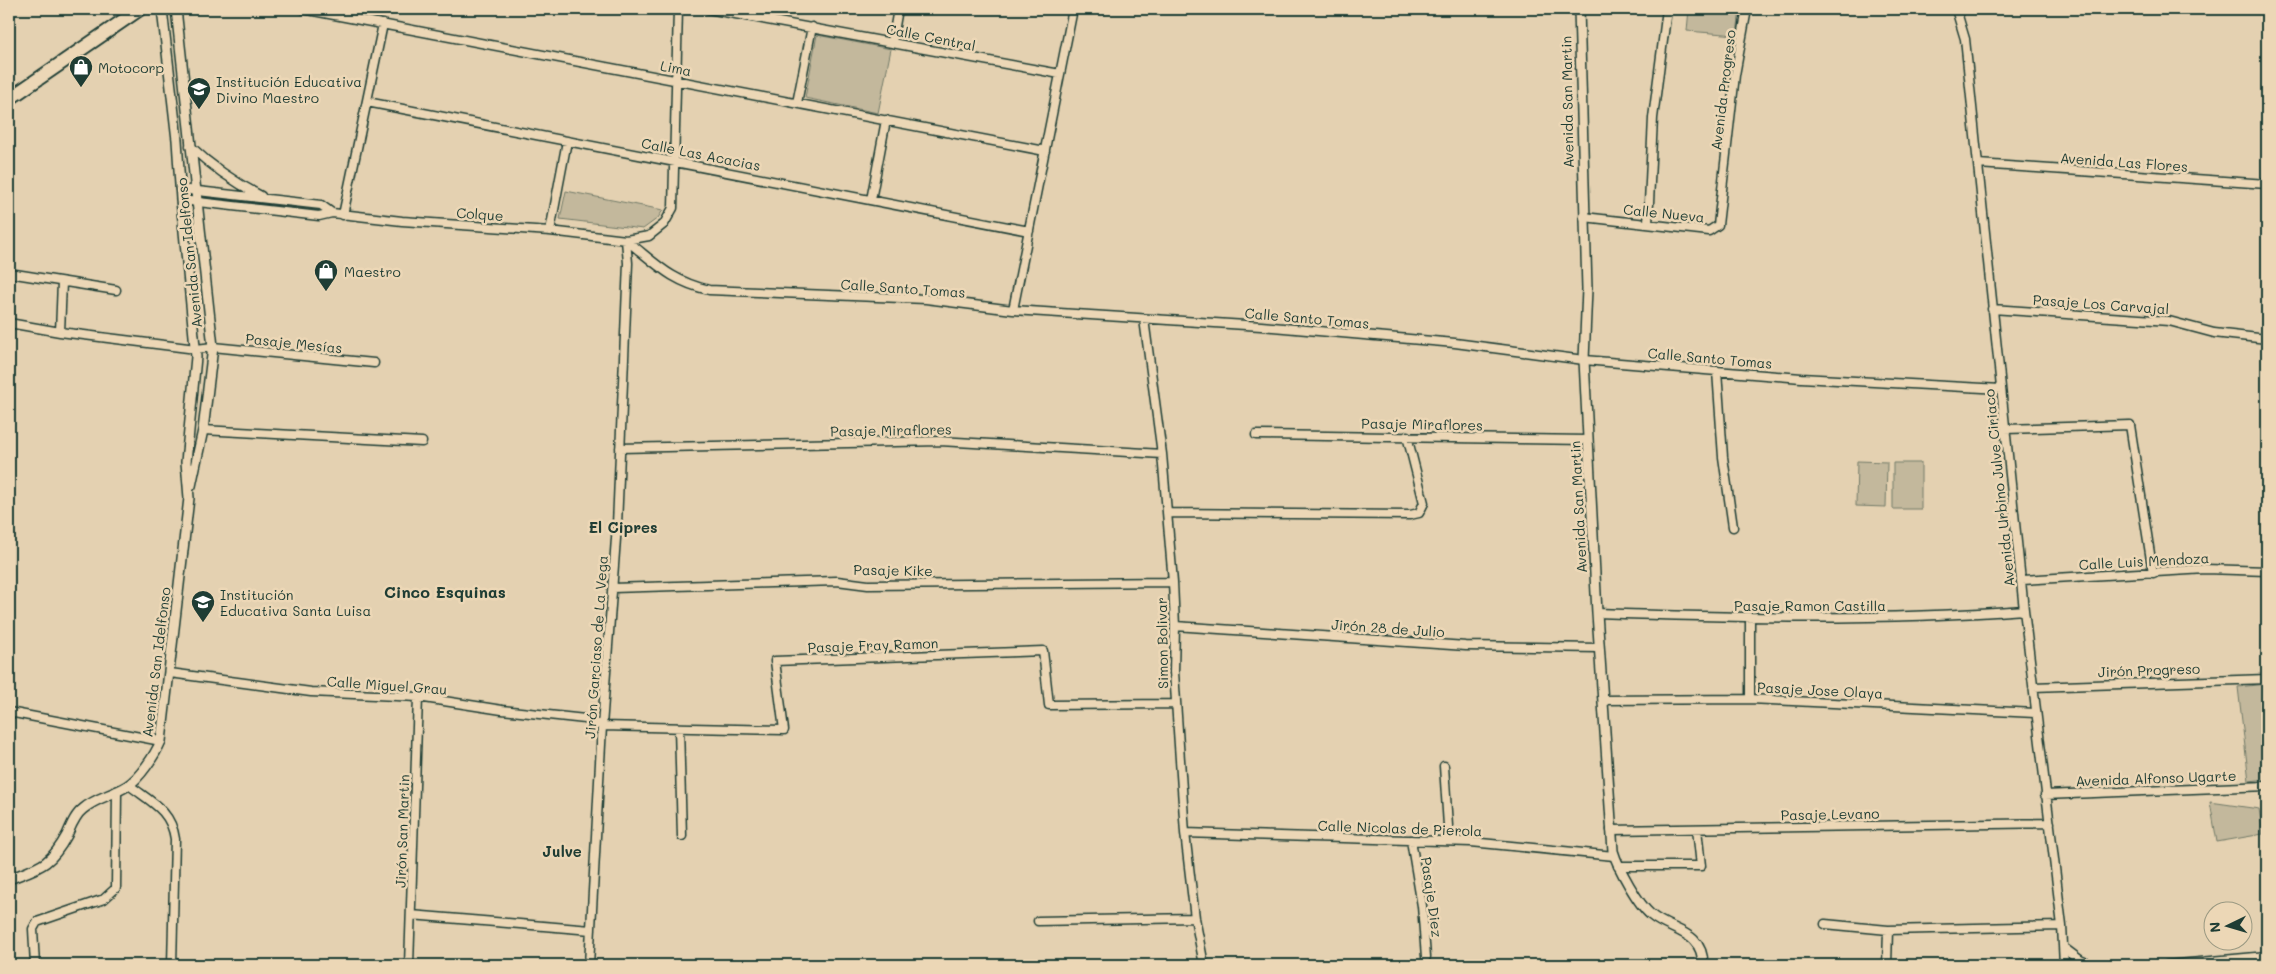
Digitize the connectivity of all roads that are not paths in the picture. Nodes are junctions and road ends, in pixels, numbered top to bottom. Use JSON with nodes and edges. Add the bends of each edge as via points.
{"nodes":[{"id":1,"x":140,"y":9,"type":"edge"},
{"id":2,"x":162,"y":9,"type":"edge"},
{"id":3,"x":176,"y":9,"type":"edge"},
{"id":4,"x":303,"y":9,"type":"edge"},
{"id":5,"x":678,"y":9,"type":"edge"},
{"id":6,"x":708,"y":9,"type":"edge"},
{"id":7,"x":898,"y":9,"type":"edge"},
{"id":8,"x":1073,"y":9,"type":"edge"},
{"id":9,"x":1579,"y":9,"type":"edge"},
{"id":10,"x":1667,"y":9,"type":"edge"},
{"id":11,"x":1747,"y":9,"type":"edge"},
{"id":12,"x":1956,"y":9,"type":"edge"},
{"id":13,"x":383,"y":24,"type":"junction"},
{"id":14,"x":812,"y":27,"type":"junction"},
{"id":15,"x":892,"y":43,"type":"junction"},
{"id":16,"x":1060,"y":74,"type":"junction"},
{"id":17,"x":676,"y":80,"type":"junction"},
{"id":18,"x":9,"y":99,"type":"edge"},
{"id":19,"x":368,"y":102,"type":"junction"},
{"id":20,"x":797,"y":104,"type":"junction"},
{"id":21,"x":886,"y":120,"type":"junction"},
{"id":22,"x":567,"y":141,"type":"junction"},
{"id":23,"x":190,"y":146,"type":"junction"},
{"id":24,"x":1045,"y":151,"type":"junction"},
{"id":25,"x":674,"y":161,"type":"junction"},
{"id":26,"x":1978,"y":164,"type":"junction"},
{"id":27,"x":1722,"y":174,"type":"joint"},
{"id":28,"x":2267,"y":184,"type":"edge"},
{"id":29,"x":180,"y":188,"type":"junction"},
{"id":30,"x":196,"y":190,"type":"junction"},
{"id":31,"x":265,"y":198,"type":"junction"},
{"id":32,"x":181,"y":200,"type":"junction"},
{"id":33,"x":872,"y":200,"type":"junction"},
{"id":34,"x":198,"y":202,"type":"junction"},
{"id":35,"x":332,"y":213,"type":"junction"},
{"id":36,"x":343,"y":215,"type":"junction"},
{"id":37,"x":1584,"y":217,"type":"junction"},
{"id":38,"x":1648,"y":224,"type":"junction"},
{"id":39,"x":550,"y":231,"type":"junction"},
{"id":40,"x":1029,"y":231,"type":"junction"},
{"id":41,"x":626,"y":240,"type":"junction"},
{"id":42,"x":9,"y":273,"type":"edge"},
{"id":43,"x":62,"y":282,"type":"junction"},
{"id":44,"x":116,"y":290,"type":"dead end"},
{"id":45,"x":1992,"y":308,"type":"junction"},
{"id":46,"x":1014,"y":310,"type":"junction"},
{"id":47,"x":1144,"y":319,"type":"junction"},
{"id":48,"x":9,"y":323,"type":"edge"},
{"id":49,"x":60,"y":332,"type":"junction"},
{"id":50,"x":2267,"y":339,"type":"edge"},
{"id":51,"x":213,"y":347,"type":"junction"},
{"id":52,"x":196,"y":349,"type":"junction"},
{"id":53,"x":1584,"y":360,"type":"junction"},
{"id":54,"x":374,"y":363,"type":"dead end"},
{"id":55,"x":1717,"y":371,"type":"junction"},
{"id":56,"x":2001,"y":389,"type":"junction"},
{"id":57,"x":2005,"y":429,"type":"junction"},
{"id":58,"x":203,"y":430,"type":"junction"},
{"id":59,"x":1256,"y":434,"type":"dead end"},
{"id":60,"x":1406,"y":436,"type":"junction"},
{"id":61,"x":1588,"y":440,"type":"junction"},
{"id":62,"x":422,"y":442,"type":"dead end"},
{"id":63,"x":620,"y":448,"type":"junction"},
{"id":64,"x":1162,"y":454,"type":"junction"},
{"id":65,"x":189,"y":493,"type":"junction"},
{"id":66,"x":1167,"y":513,"type":"junction"},
{"id":67,"x":1733,"y":527,"type":"dead end"},
{"id":68,"x":2267,"y":571,"type":"edge"},
{"id":69,"x":2153,"y":572,"type":"junction"},
{"id":70,"x":2022,"y":580,"type":"junction"},
{"id":71,"x":1173,"y":582,"type":"junction"},
{"id":72,"x":613,"y":588,"type":"junction"},
{"id":73,"x":2024,"y":610,"type":"junction"},
{"id":74,"x":1597,"y":612,"type":"junction"},
{"id":75,"x":1750,"y":619,"type":"junction"},
{"id":76,"x":1175,"y":626,"type":"junction"},
{"id":77,"x":1599,"y":648,"type":"junction"},
{"id":78,"x":170,"y":673,"type":"junction"},
{"id":79,"x":2267,"y":679,"type":"edge"},
{"id":80,"x":2032,"y":687,"type":"junction"},
{"id":81,"x":418,"y":697,"type":"junction"},
{"id":82,"x":1750,"y":699,"type":"junction"},
{"id":83,"x":1603,"y":700,"type":"junction"},
{"id":84,"x":1176,"y":704,"type":"junction"},
{"id":85,"x":9,"y":712,"type":"edge"},
{"id":86,"x":2035,"y":712,"type":"junction"},
{"id":87,"x":602,"y":726,"type":"junction"},
{"id":88,"x":679,"y":728,"type":"junction"},
{"id":89,"x":161,"y":741,"type":"junction"},
{"id":90,"x":1444,"y":766,"type":"dead end"},
{"id":91,"x":129,"y":785,"type":"junction"},
{"id":92,"x":2267,"y":786,"type":"edge"},
{"id":93,"x":117,"y":791,"type":"junction"},
{"id":94,"x":2045,"y":795,"type":"junction"},
{"id":95,"x":2050,"y":823,"type":"junction"},
{"id":96,"x":1697,"y":829,"type":"junction"},
{"id":97,"x":1610,"y":830,"type":"junction"},
{"id":98,"x":1185,"y":833,"type":"junction"},
{"id":99,"x":682,"y":836,"type":"dead end"},
{"id":100,"x":1411,"y":840,"type":"junction"},
{"id":101,"x":1449,"y":841,"type":"junction"},
{"id":102,"x":1614,"y":856,"type":"junction"},
{"id":103,"x":1618,"y":866,"type":"junction"},
{"id":104,"x":9,"y":879,"type":"edge"},
{"id":105,"x":411,"y":915,"type":"junction"},
{"id":106,"x":1194,"y":918,"type":"junction"},
{"id":107,"x":1038,"y":921,"type":"dead end"},
{"id":108,"x":1825,"y":924,"type":"dead end"},
{"id":109,"x":2062,"y":926,"type":"junction"},
{"id":110,"x":591,"y":930,"type":"junction"},
{"id":111,"x":1888,"y":930,"type":"junction"},
{"id":112,"x":2064,"y":948,"type":"junction"},
{"id":113,"x":2267,"y":956,"type":"edge"},
{"id":114,"x":1426,"y":957,"type":"dead end"},
{"id":115,"x":35,"y":965,"type":"edge"},
{"id":116,"x":172,"y":965,"type":"edge"},
{"id":117,"x":409,"y":965,"type":"edge"},
{"id":118,"x":589,"y":965,"type":"edge"},
{"id":119,"x":1204,"y":965,"type":"edge"},
{"id":120,"x":1702,"y":965,"type":"edge"},
{"id":121,"x":1887,"y":965,"type":"edge"},
{"id":122,"x":2064,"y":965,"type":"edge"},
{"id":123,"x":2092,"y":965,"type":"edge"},
{"id":124,"x":2167,"y":965,"type":"edge"}],
"edges":[{"from":1,"to":18,"type":"highway"},
{"from":2,"to":29,"type":"street","name":"Avenida San Idelfonso"},
{"from":3,"to":23,"type":"street","name":"Avenida San Idelfonso"},
{"from":4,"to":13,"type":"street","name":"Lima"},
{"from":5,"to":17,"type":"street"},
{"from":6,"to":14,"type":"street","name":"Calle Central"},
{"from":7,"to":15,"type":"street"},
{"from":8,"to":16,"type":"street"},
{"from":9,"to":37,"type":"street","name":"Avenida San Martin"},
{"from":10,"to":38,"type":"street","via":[[1653,118]]},
{"from":11,"to":27,"type":"street","name":"Avenida Progreso"},
{"from":12,"to":26,"type":"street","name":"Avenida Urbino Julve Ciriaco","via":[[1965,39]]},
{"from":13,"to":17,"type":"street","name":"Lima"},
{"from":13,"to":19,"type":"street"},
{"from":14,"to":15,"type":"street","name":"Calle Central"},
{"from":14,"to":20,"type":"street"},
{"from":15,"to":16,"type":"street","name":"Calle Central"},
{"from":16,"to":24,"type":"street"},
{"from":17,"to":20,"type":"street","name":"Lima"},
{"from":17,"to":25,"type":"street"},
{"from":19,"to":22,"type":"street","name":"Calle Las Acacias"},
{"from":19,"to":36,"type":"street"},
{"from":20,"to":21,"type":"street","name":"Lima"},
{"from":21,"to":24,"type":"street","name":"Lima"},
{"from":21,"to":33,"type":"street"},
{"from":22,"to":25,"type":"street","name":"Calle Las Acacias"},
{"from":22,"to":39,"type":"street"},
{"from":23,"to":30,"type":"street","name":"Avenida San Idelfonso"},
{"from":23,"to":31,"type":"street","name":"Colque","via":[[233,181]]},
{"from":24,"to":40,"type":"street"},
{"from":25,"to":33,"type":"street","name":"Calle Las Acacias"},
{"from":25,"to":41,"type":"street","via":[[673,208],[664,224],[649,236]]},
{"from":26,"to":28,"type":"street","name":"Avenida Las Flores"},
{"from":26,"to":45,"type":"street","name":"Avenida Urbino Julve Ciriaco"},
{"from":27,"to":38,"type":"street","name":"Calle Nueva","via":[[1718,225],[1709,231]]},
{"from":29,"to":30,"type":"street","name":"Colque"},
{"from":29,"to":32,"type":"street","name":"Avenida San Idelfonso"},
{"from":30,"to":31,"type":"street","name":"Colque"},
{"from":30,"to":34,"type":"street","name":"Avenida San Idelfonso"},
{"from":31,"to":35,"type":"street","name":"Colque","via":[[321,205]]},
{"from":32,"to":34,"type":"street","name":"Colque"},
{"from":32,"to":52,"type":"street","name":"Avenida San Idelfonso"},
{"from":33,"to":40,"type":"street","name":"Calle Las Acacias"},
{"from":34,"to":35,"type":"street","name":"Colque","via":[[319,216]]},
{"from":34,"to":51,"type":"street","name":"Avenida San Idelfonso"},
{"from":35,"to":36,"type":"street","name":"Colque"},
{"from":36,"to":39,"type":"street","name":"Colque"},
{"from":37,"to":38,"type":"street","name":"Calle Nueva"},
{"from":37,"to":53,"type":"street","name":"Avenida San Martin","via":[[1587,289]]},
{"from":39,"to":41,"type":"street","name":"Colque"},
{"from":40,"to":46,"type":"street"},
{"from":41,"to":46,"type":"street","name":"Calle Santo Tomas","via":[[668,275],[708,290],[926,300]]},
{"from":41,"to":63,"type":"street","name":"Jirón Garciaso de La Vega","via":[[628,264]]},
{"from":42,"to":43,"type":"street"},
{"from":43,"to":44,"type":"street"},
{"from":43,"to":49,"type":"street"},
{"from":45,"to":50,"type":"street","name":"Pasaje Los Carvajal","via":[[2170,321],[2214,333]]},
{"from":45,"to":56,"type":"street","name":"Avenida Urbino Julve Ciriaco"},
{"from":46,"to":47,"type":"street","name":"Calle Santo Tomas"},
{"from":47,"to":53,"type":"street","name":"Calle Santo Tomas","via":[[1435,341]]},
{"from":47,"to":64,"type":"street","name":"Simon Bolivar"},
{"from":48,"to":49,"type":"street","name":"Pasaje Mesías"},
{"from":49,"to":52,"type":"street","name":"Pasaje Mesías"},
{"from":51,"to":52,"type":"street","name":"Pasaje Mesías"},
{"from":51,"to":54,"type":"street","name":"Pasaje Mesías"},
{"from":51,"to":58,"type":"street","name":"Avenida San Idelfonso"},
{"from":52,"to":65,"type":"street","name":"Avenida San Idelfonso","via":[[186,462]]},
{"from":53,"to":55,"type":"street","name":"Calle Santo Tomas"},
{"from":53,"to":61,"type":"street","name":"Avenida San Martin"},
{"from":55,"to":56,"type":"street","name":"Calle Santo Tomas"},
{"from":55,"to":67,"type":"street","via":[[1723,457]]},
{"from":56,"to":57,"type":"street","name":"Avenida Urbino Julve Ciriaco"},
{"from":57,"to":69,"type":"street","via":[[2130,425]]},
{"from":57,"to":70,"type":"street","name":"Avenida Urbino Julve Ciriaco"},
{"from":58,"to":62,"type":"street"},
{"from":58,"to":65,"type":"street","name":"Avenida San Idelfonso"},
{"from":59,"to":60,"type":"street","name":"Pasaje Miraflores"},
{"from":60,"to":61,"type":"street","name":"Pasaje Miraflores"},
{"from":60,"to":66,"type":"street","via":[[1424,503],[1419,513]]},
{"from":61,"to":74,"type":"street","name":"Avenida San Martin"},
{"from":63,"to":64,"type":"street","name":"Pasaje Miraflores","via":[[940,441]]},
{"from":63,"to":72,"type":"street","name":"Jirón Garciaso de La Vega"},
{"from":64,"to":66,"type":"street","name":"Simon Bolivar"},
{"from":65,"to":78,"type":"street","name":"Avenida San Idelfonso"},
{"from":66,"to":71,"type":"street","name":"Simon Bolivar"},
{"from":68,"to":69,"type":"street","name":"Calle Luis Mendoza"},
{"from":69,"to":70,"type":"street","name":"Calle Luis Mendoza"},
{"from":70,"to":73,"type":"street","name":"Avenida Urbino Julve Ciriaco"},
{"from":71,"to":72,"type":"street","name":"Pasaje Kike","via":[[868,585],[837,581]]},
{"from":71,"to":76,"type":"street","name":"Simon Bolivar"},
{"from":72,"to":87,"type":"street","name":"Jirón Garciaso de La Vega"},
{"from":73,"to":75,"type":"street","name":"Pasaje Ramon Castilla","via":[[1884,618]]},
{"from":73,"to":80,"type":"street","name":"Avenida Urbino Julve Ciriaco"},
{"from":74,"to":75,"type":"street","name":"Pasaje Ramon Castilla"},
{"from":74,"to":77,"type":"street","name":"Avenida San Martin"},
{"from":75,"to":82,"type":"street"},
{"from":76,"to":77,"type":"street","name":"Jirón 28 de Julio","via":[[1466,646]]},
{"from":76,"to":84,"type":"street","name":"Simon Bolivar"},
{"from":77,"to":83,"type":"street","name":"Avenida San Martin"},
{"from":78,"to":81,"type":"street","name":"Calle Miguel Grau","via":[[311,692]]},
{"from":78,"to":89,"type":"street","name":"Avenida San Idelfonso"},
{"from":79,"to":80,"type":"street","name":"Jirón Progreso"},
{"from":80,"to":86,"type":"street","name":"Avenida Urbino Julve Ciriaco"},
{"from":81,"to":87,"type":"street","name":"Calle Miguel Grau","via":[[584,719]]},
{"from":81,"to":105,"type":"street","name":"Jirón San Martin"},
{"from":82,"to":83,"type":"street","name":"Pasaje Jose Olaya"},
{"from":82,"to":86,"type":"street","name":"Pasaje Jose Olaya"},
{"from":83,"to":97,"type":"street","name":"Avenida San Martin"},
{"from":84,"to":88,"type":"street","name":"Pasaje Fray Ramon","via":[[1050,705],[1042,651],[775,661],[784,730]]},
{"from":84,"to":98,"type":"street","name":"Simon Bolivar"},
{"from":85,"to":89,"type":"street"},
{"from":86,"to":94,"type":"street","name":"Avenida Urbino Julve Ciriaco"},
{"from":87,"to":88,"type":"street","name":"Pasaje Fray Ramon"},
{"from":87,"to":110,"type":"street","name":"Jirón Garciaso de La Vega"},
{"from":88,"to":99,"type":"street"},
{"from":89,"to":91,"type":"street","name":"Avenida San Idelfonso","via":[[154,755]]},
{"from":90,"to":101,"type":"street"},
{"from":91,"to":93,"type":"street","name":"Avenida San Idelfonso"},
{"from":91,"to":116,"type":"street","via":[[163,811],[173,826]]},
{"from":92,"to":94,"type":"street","name":"Avenida Alfonso Ugarte"},
{"from":93,"to":104,"type":"street","name":"Avenida San Idelfonso","via":[[78,813],[50,861]]},
{"from":93,"to":115,"type":"street","via":[[116,888],[104,899],[37,922],[33,929]]},
{"from":94,"to":95,"type":"street","name":"Avenida Urbino Julve Ciriaco"},
{"from":95,"to":96,"type":"street","name":"Pasaje Levano"},
{"from":95,"to":109,"type":"street","name":"Avenida Urbino Julve Ciriaco"},
{"from":96,"to":97,"type":"street","name":"Pasaje Levano"},
{"from":96,"to":103,"type":"street","via":[[1701,866]]},
{"from":97,"to":102,"type":"street","name":"Avenida San Martin"},
{"from":98,"to":100,"type":"street","name":"Calle Nicolas de Pierola"},
{"from":98,"to":106,"type":"street","name":"Simon Bolivar"},
{"from":100,"to":101,"type":"street","name":"Calle Nicolas de Pierola"},
{"from":100,"to":114,"type":"street","name":"Pasaje Diez","via":[[1422,906]]},
{"from":101,"to":102,"type":"street","name":"Calle Nicolas de Pierola"},
{"from":102,"to":103,"type":"street","name":"Avenida San Martin"},
{"from":103,"to":120,"type":"street","name":"Avenida San Martin","via":[[1649,913],[1693,939],[1701,950]]},
{"from":105,"to":110,"type":"street"},
{"from":105,"to":117,"type":"street","name":"Jirón San Martin"},
{"from":106,"to":107,"type":"street"},
{"from":106,"to":119,"type":"street","name":"Simon Bolivar"},
{"from":108,"to":111,"type":"street"},
{"from":109,"to":111,"type":"street"},
{"from":109,"to":112,"type":"street","name":"Avenida Urbino Julve Ciriaco"},
{"from":110,"to":118,"type":"street","name":"Jirón Garciaso de La Vega"},
{"from":111,"to":121,"type":"street"},
{"from":112,"to":122,"type":"street","name":"Avenida Urbino Julve Ciriaco"},
{"from":112,"to":123,"type":"street"},
{"from":113,"to":124,"type":"street"}]}
